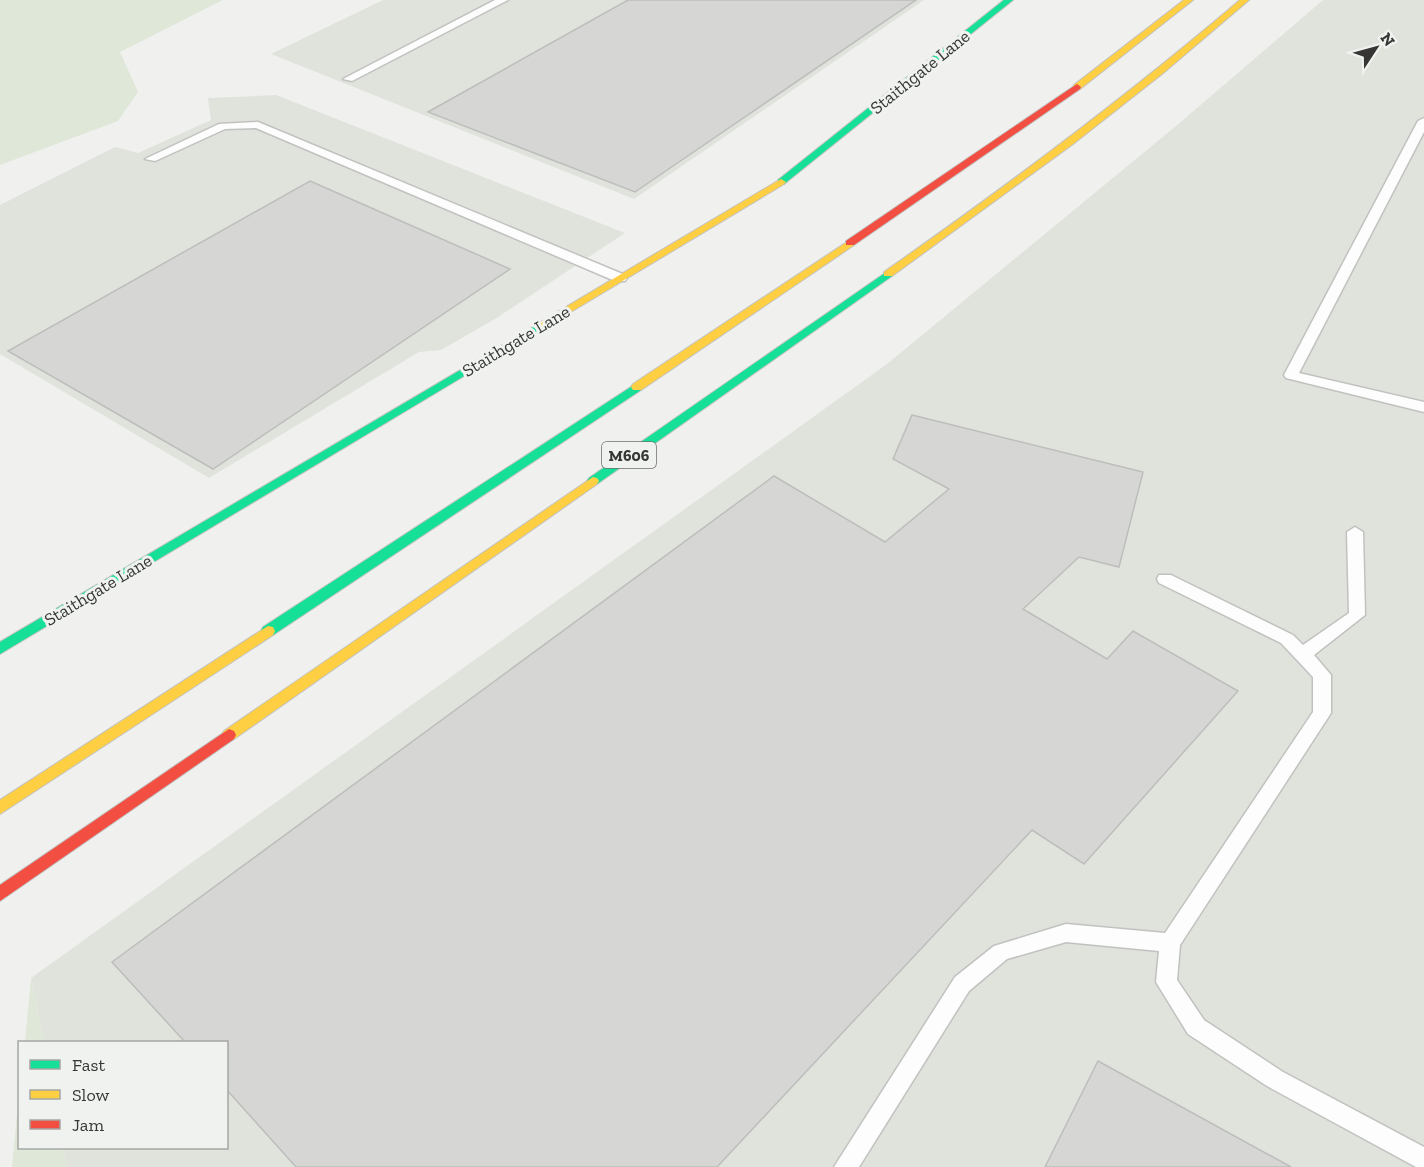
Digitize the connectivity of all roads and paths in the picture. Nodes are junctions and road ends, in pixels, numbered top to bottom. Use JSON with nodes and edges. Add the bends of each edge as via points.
{"nodes":[{"id":1,"x":503,"y":0,"type":"edge"},
{"id":2,"x":1009,"y":0,"type":"edge"},
{"id":3,"x":1189,"y":0,"type":"edge"},
{"id":4,"x":1245,"y":0,"type":"edge"},
{"id":5,"x":348,"y":80,"type":"dead end"},
{"id":6,"x":1424,"y":122,"type":"edge"},
{"id":7,"x":151,"y":159,"type":"dead end"},
{"id":8,"x":620,"y":278,"type":"junction"},
{"id":9,"x":1424,"y":407,"type":"edge"},
{"id":10,"x":1354,"y":532,"type":"dead end"},
{"id":11,"x":1165,"y":579,"type":"dead end"},
{"id":12,"x":0,"y":649,"type":"edge"},
{"id":13,"x":1302,"y":655,"type":"junction"},
{"id":14,"x":0,"y":808,"type":"edge"},
{"id":15,"x":0,"y":894,"type":"edge"},
{"id":16,"x":1170,"y":943,"type":"junction"},
{"id":17,"x":1424,"y":1159,"type":"edge"},
{"id":18,"x":846,"y":1167,"type":"edge"}],
"edges":[{"from":1,"to":5,"type":"lane"},
{"from":2,"to":8,"type":"main road","name":"Staithgate Lane","via":[[783,181]]},
{"from":3,"to":14,"type":"main road","number":"M606","via":[[1067,94],[748,314]]},
{"from":4,"to":15,"type":"main road","number":"M606","via":[[1111,112],[910,257]]},
{"from":6,"to":9,"type":"lane","via":[[1291,375]]},
{"from":7,"to":8,"type":"lane","via":[[223,126],[248,124],[267,128]]},
{"from":8,"to":12,"type":"main road","name":"Staithgate Lane"},
{"from":10,"to":13,"type":"lane","via":[[1357,615]]},
{"from":11,"to":13,"type":"lane","via":[[1287,639]]},
{"from":13,"to":16,"type":"lane","via":[[1322,675],[1322,713]]},
{"from":16,"to":17,"type":"lane","via":[[1166,982],[1196,1027],[1275,1079]]},
{"from":16,"to":18,"type":"lane","via":[[1066,933],[1001,952],[962,984]]}]}
